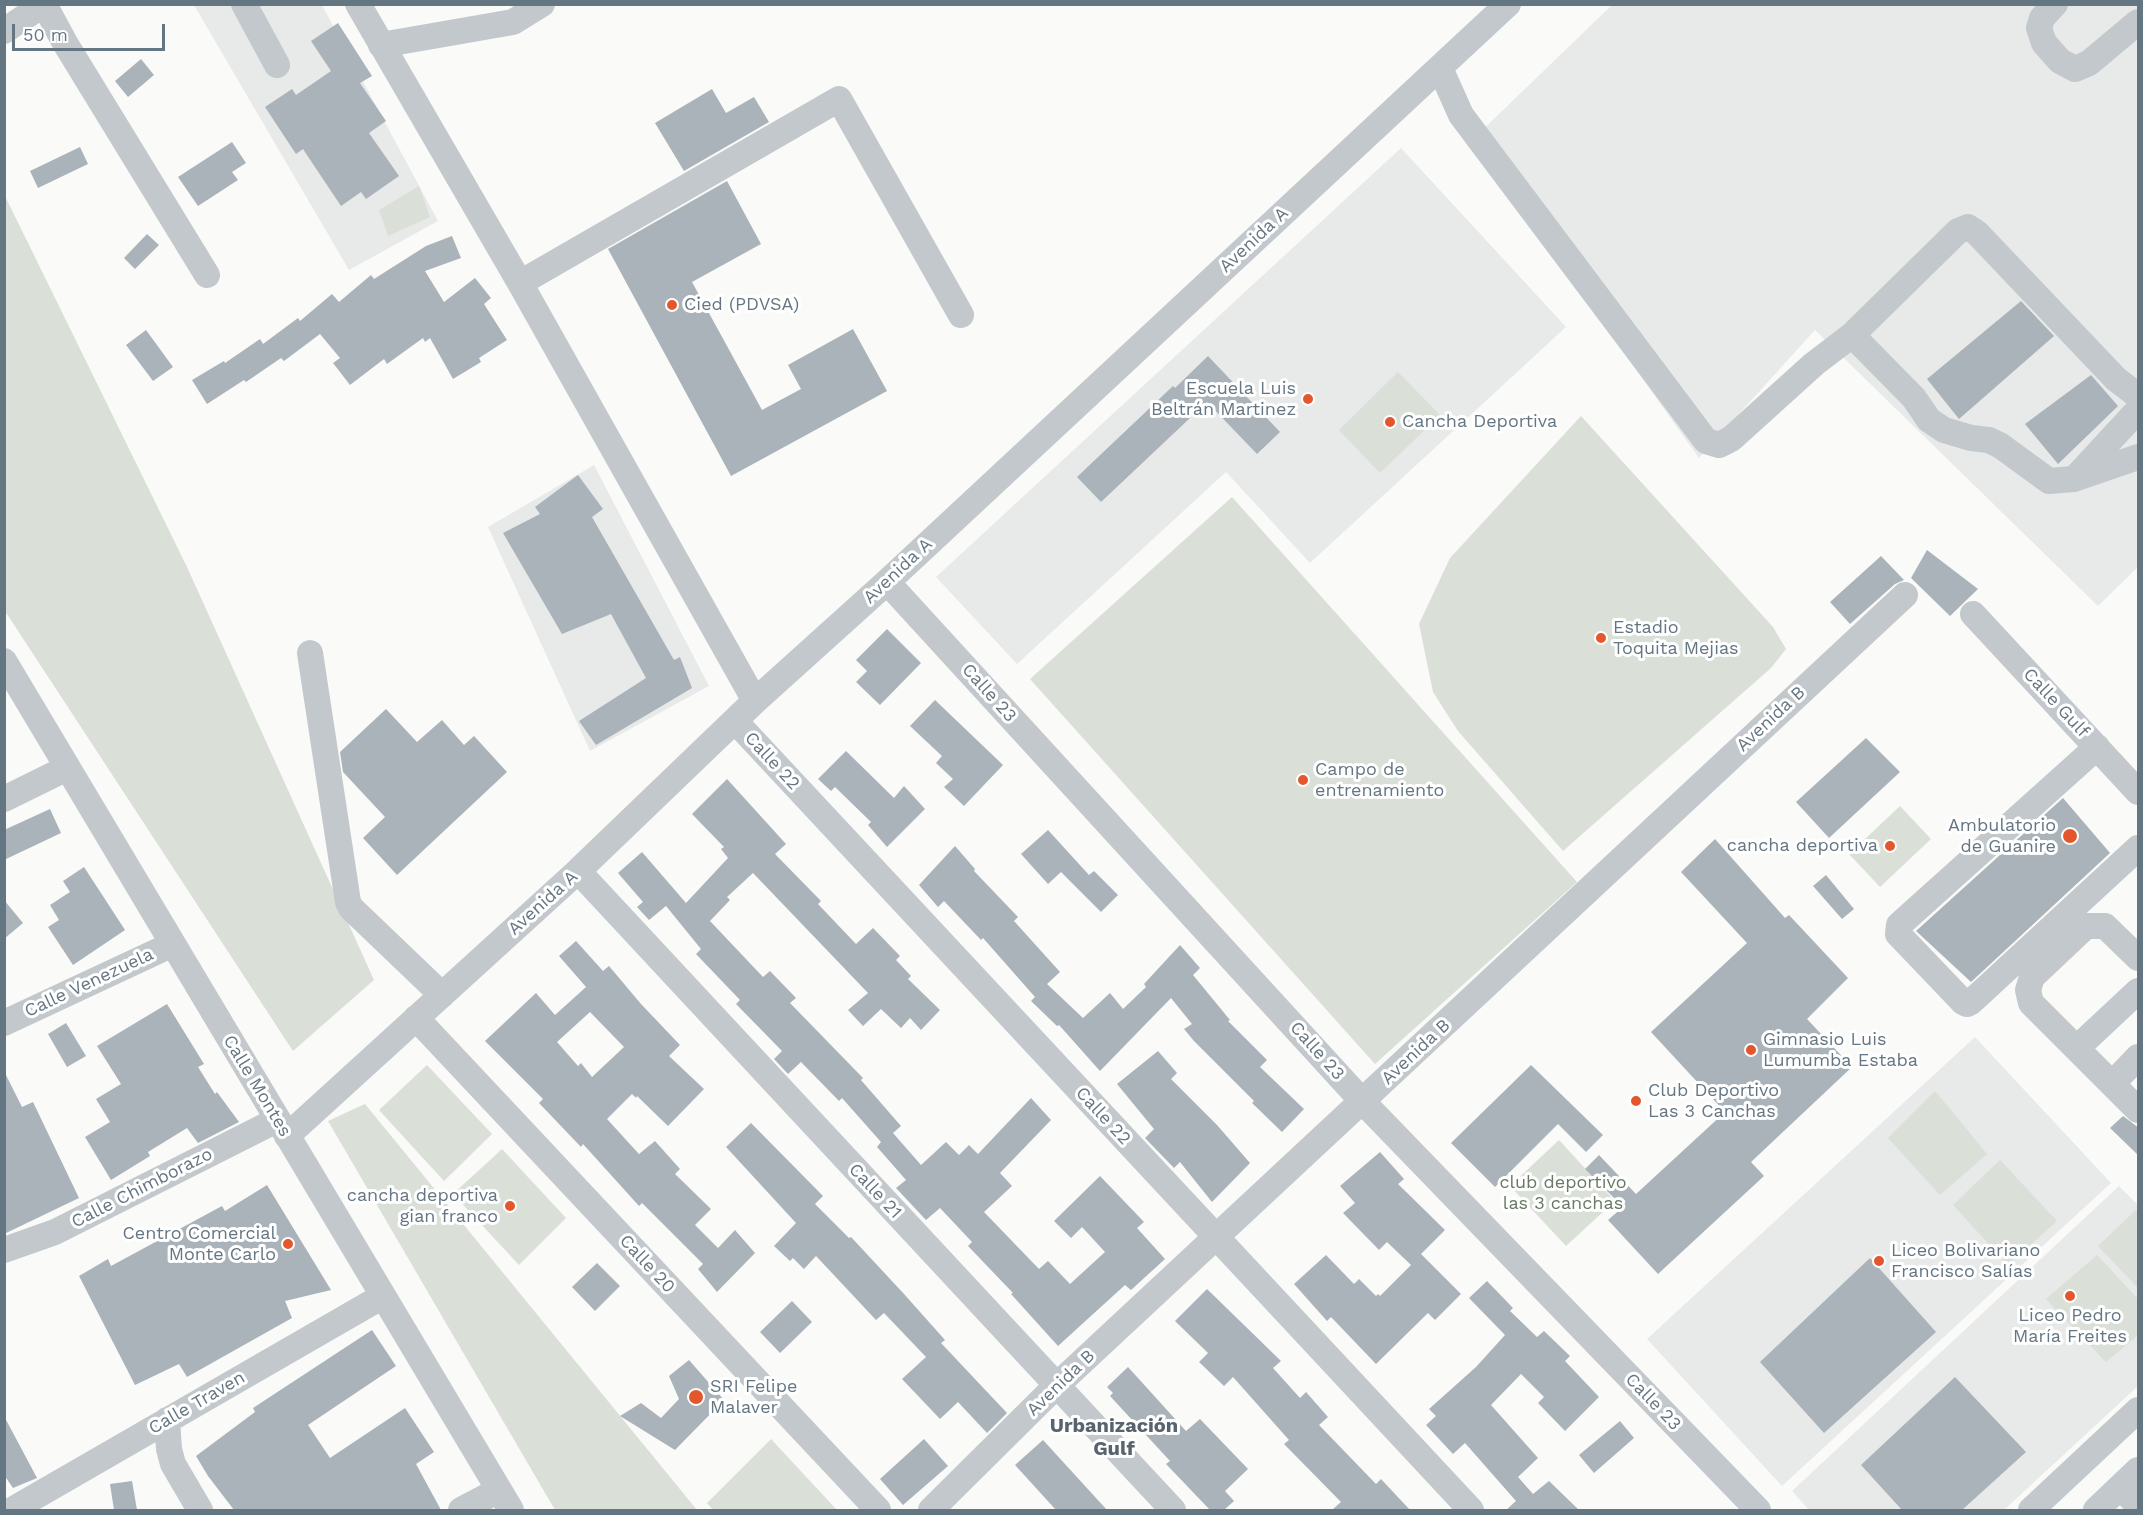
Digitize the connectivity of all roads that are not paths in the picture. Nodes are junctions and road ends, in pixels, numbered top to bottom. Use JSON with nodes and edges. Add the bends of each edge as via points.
{"nodes":[{"id":1,"x":44,"y":4,"type":"edge"},
{"id":2,"x":244,"y":4,"type":"edge"},
{"id":3,"x":358,"y":4,"type":"edge"},
{"id":4,"x":542,"y":4,"type":"edge"},
{"id":5,"x":1508,"y":4,"type":"edge"},
{"id":6,"x":2055,"y":4,"type":"edge"},
{"id":7,"x":2139,"y":22,"type":"edge"},
{"id":8,"x":4,"y":31,"type":"edge"},
{"id":9,"x":381,"y":45,"type":"junction"},
{"id":10,"x":277,"y":65,"type":"dead end"},
{"id":11,"x":1440,"y":68,"type":"junction"},
{"id":12,"x":207,"y":275,"type":"dead end"},
{"id":13,"x":520,"y":283,"type":"junction"},
{"id":14,"x":961,"y":315,"type":"dead end"},
{"id":15,"x":1852,"y":335,"type":"junction"},
{"id":16,"x":2139,"y":396,"type":"edge"},
{"id":17,"x":2139,"y":410,"type":"edge"},
{"id":18,"x":2139,"y":457,"type":"edge"},
{"id":19,"x":2074,"y":479,"type":"junction"},
{"id":20,"x":887,"y":582,"type":"junction"},
{"id":21,"x":1905,"y":595,"type":"dead end"},
{"id":22,"x":1973,"y":614,"type":"dead end"},
{"id":23,"x":310,"y":653,"type":"dead end"},
{"id":24,"x":4,"y":661,"type":"edge"},
{"id":25,"x":755,"y":701,"type":"junction"},
{"id":26,"x":735,"y":721,"type":"junction"},
{"id":27,"x":2097,"y":747,"type":"junction"},
{"id":28,"x":67,"y":768,"type":"junction"},
{"id":29,"x":2139,"y":792,"type":"edge"},
{"id":30,"x":4,"y":799,"type":"edge"},
{"id":31,"x":2139,"y":848,"type":"edge"},
{"id":32,"x":578,"y":872,"type":"junction"},
{"id":33,"x":173,"y":944,"type":"junction"},
{"id":34,"x":2139,"y":957,"type":"edge"},
{"id":35,"x":2139,"y":991,"type":"edge"},
{"id":36,"x":442,"y":995,"type":"junction"},
{"id":37,"x":416,"y":1018,"type":"junction"},
{"id":38,"x":4,"y":1023,"type":"edge"},
{"id":39,"x":2077,"y":1048,"type":"junction"},
{"id":40,"x":2139,"y":1057,"type":"edge"},
{"id":41,"x":2113,"y":1083,"type":"junction"},
{"id":42,"x":1363,"y":1102,"type":"junction"},
{"id":43,"x":2139,"y":1110,"type":"edge"},
{"id":44,"x":282,"y":1128,"type":"junction"},
{"id":45,"x":1215,"y":1237,"type":"junction"},
{"id":46,"x":4,"y":1250,"type":"edge"},
{"id":47,"x":383,"y":1296,"type":"junction"},
{"id":48,"x":1056,"y":1386,"type":"junction"},
{"id":49,"x":2139,"y":1410,"type":"edge"},
{"id":50,"x":167,"y":1420,"type":"junction"},
{"id":51,"x":2139,"y":1470,"type":"edge"},
{"id":52,"x":2120,"y":1487,"type":"junction"},
{"id":53,"x":505,"y":1500,"type":"edge"},
{"id":54,"x":2139,"y":1505,"type":"edge"},
{"id":55,"x":12,"y":1510,"type":"edge"},
{"id":56,"x":200,"y":1510,"type":"edge"},
{"id":57,"x":461,"y":1510,"type":"edge"},
{"id":58,"x":878,"y":1510,"type":"edge"},
{"id":59,"x":931,"y":1510,"type":"edge"},
{"id":60,"x":1173,"y":1510,"type":"edge"},
{"id":61,"x":1471,"y":1510,"type":"edge"},
{"id":62,"x":1758,"y":1510,"type":"edge"},
{"id":63,"x":2031,"y":1510,"type":"edge"},
{"id":64,"x":2096,"y":1510,"type":"edge"}],
"edges":[{"from":1,"to":8,"type":"street"},
{"from":1,"to":12,"type":"street"},
{"from":2,"to":10,"type":"street"},
{"from":3,"to":9,"type":"street"},
{"from":4,"to":9,"type":"street","via":[[513,22]]},
{"from":5,"to":11,"type":"street","name":"Avenida A"},
{"from":6,"to":7,"type":"street","via":[[2042,18],[2039,28],[2044,43],[2060,61],[2075,69]]},
{"from":9,"to":13,"type":"street"},
{"from":11,"to":15,"type":"street","via":[[1461,115],[1706,441],[1719,445],[1731,439]]},
{"from":11,"to":20,"type":"street","name":"Avenida A"},
{"from":13,"to":14,"type":"street","via":[[839,99]]},
{"from":13,"to":25,"type":"street"},
{"from":15,"to":16,"type":"street","via":[[1958,231],[1968,227],[2116,379]]},
{"from":15,"to":19,"type":"street","via":[[1914,398],[1929,420],[1944,430],[1995,443],[2049,481]]},
{"from":17,"to":19,"type":"street"},
{"from":18,"to":19,"type":"street"},
{"from":20,"to":25,"type":"street","name":"Avenida A"},
{"from":20,"to":42,"type":"street","name":"Calle 23"},
{"from":21,"to":42,"type":"street","name":"Avenida B"},
{"from":22,"to":27,"type":"street","name":"Calle Gulf"},
{"from":23,"to":36,"type":"street","via":[[348,902]]},
{"from":24,"to":28,"type":"street","name":"Calle Montes"},
{"from":25,"to":26,"type":"street","name":"Avenida A"},
{"from":26,"to":32,"type":"street","name":"Avenida A"},
{"from":26,"to":45,"type":"street","name":"Calle 22"},
{"from":27,"to":29,"type":"street","name":"Calle Gulf"},
{"from":27,"to":31,"type":"street","via":[[1905,919],[1897,928],[1898,934],[1967,1004]]},
{"from":28,"to":30,"type":"street"},
{"from":28,"to":33,"type":"street","name":"Calle Montes"},
{"from":32,"to":36,"type":"street","name":"Avenida A"},
{"from":32,"to":48,"type":"street","name":"Calle 21"},
{"from":33,"to":38,"type":"street","name":"Calle Venezuela"},
{"from":33,"to":44,"type":"street","name":"Calle Montes"},
{"from":34,"to":39,"type":"street","via":[[2105,926],[2094,924],[2086,926],[2032,977],[2028,990],[2031,1003]]},
{"from":35,"to":39,"type":"street"},
{"from":36,"to":37,"type":"street","name":"Avenida A"},
{"from":37,"to":44,"type":"street","name":"Avenida A"},
{"from":37,"to":58,"type":"street","name":"Calle 20"},
{"from":39,"to":41,"type":"street"},
{"from":40,"to":41,"type":"street"},
{"from":41,"to":43,"type":"street"},
{"from":42,"to":45,"type":"street","name":"Avenida B"},
{"from":42,"to":62,"type":"street","name":"Calle 23"},
{"from":44,"to":46,"type":"street","name":"Calle Chimborazo","via":[[55,1232]]},
{"from":44,"to":47,"type":"street","name":"Calle Montes"},
{"from":45,"to":48,"type":"street","name":"Avenida B"},
{"from":45,"to":61,"type":"street","name":"Calle 22"},
{"from":47,"to":50,"type":"street","name":"Calle Traven"},
{"from":47,"to":53,"type":"street","name":"Calle Montes"},
{"from":48,"to":59,"type":"street","name":"Avenida B"},
{"from":48,"to":60,"type":"street","name":"Calle 21"},
{"from":49,"to":63,"type":"street"},
{"from":50,"to":55,"type":"street","name":"Calle Traven"},
{"from":50,"to":56,"type":"street","via":[[173,1464]]},
{"from":51,"to":52,"type":"street"},
{"from":52,"to":54,"type":"street"},
{"from":52,"to":64,"type":"street"},
{"from":53,"to":57,"type":"street"}]}
